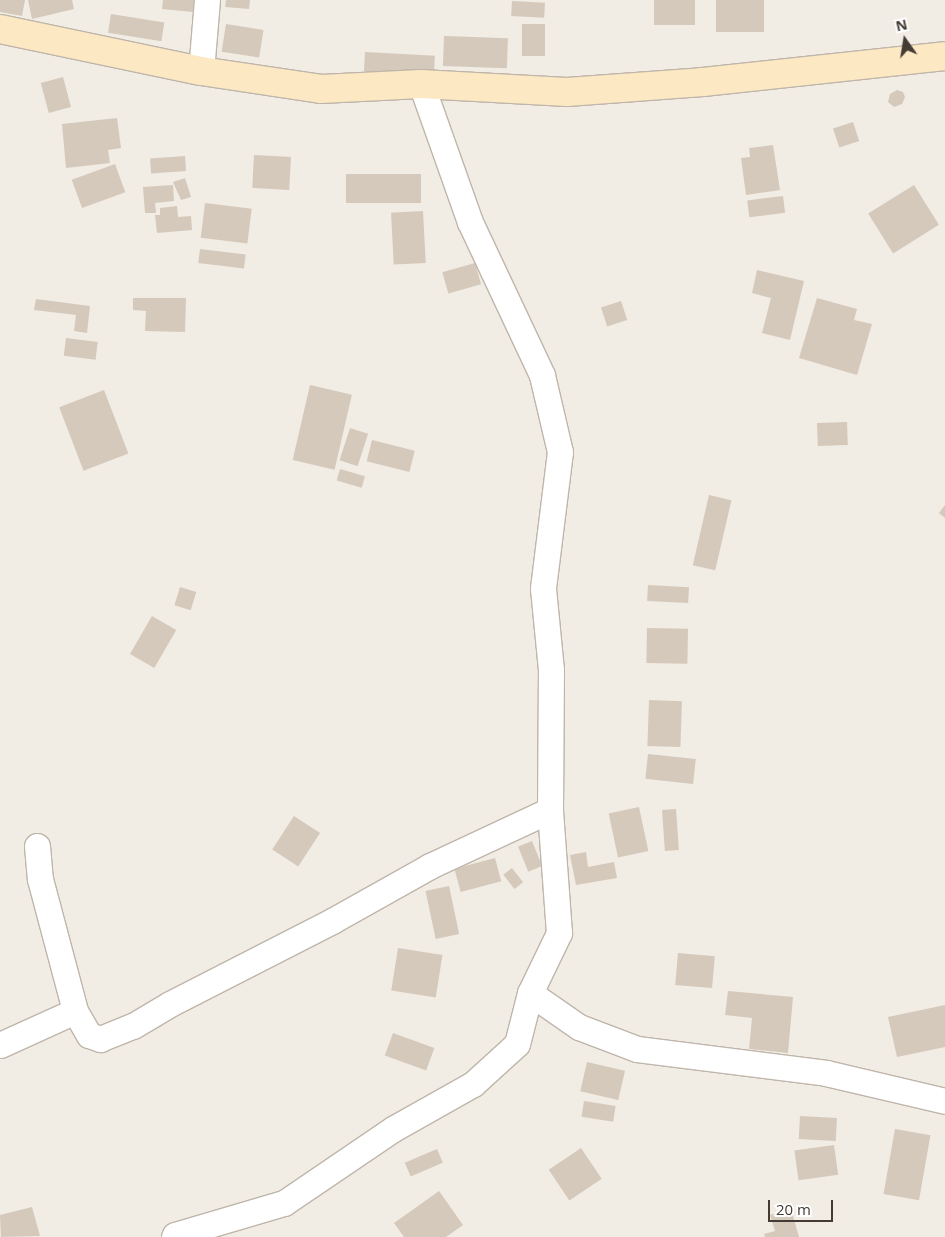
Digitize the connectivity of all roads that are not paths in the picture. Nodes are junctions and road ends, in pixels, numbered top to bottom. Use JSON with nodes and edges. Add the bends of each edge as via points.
{"nodes":[{"id":1,"x":207,"y":0,"type":"edge"},
{"id":2,"x":0,"y":29,"type":"edge"},
{"id":3,"x":945,"y":56,"type":"edge"},
{"id":4,"x":200,"y":71,"type":"junction"},
{"id":5,"x":421,"y":84,"type":"junction"},
{"id":6,"x":550,"y":810,"type":"junction"},
{"id":7,"x":37,"y":846,"type":"dead end"},
{"id":8,"x":530,"y":992,"type":"junction"},
{"id":9,"x":75,"y":1011,"type":"junction"},
{"id":10,"x":0,"y":1046,"type":"edge"},
{"id":11,"x":945,"y":1102,"type":"edge"},
{"id":12,"x":175,"y":1236,"type":"edge"}],
"edges":[{"from":1,"to":4,"type":"street"},
{"from":2,"to":4,"type":"main road"},
{"from":3,"to":5,"type":"main road","via":[[702,82],[567,92]]},
{"from":4,"to":5,"type":"main road","via":[[321,89]]},
{"from":5,"to":6,"type":"street","via":[[470,222],[542,375],[560,452],[542,588],[551,670]]},
{"from":6,"to":8,"type":"street","via":[[560,933]]},
{"from":6,"to":9,"type":"street","via":[[430,866],[133,1026],[100,1039],[89,1035]]},
{"from":7,"to":9,"type":"street","via":[[40,879]]},
{"from":8,"to":11,"type":"street","via":[[579,1027],[638,1049],[826,1073]]},
{"from":8,"to":12,"type":"street","via":[[517,1044],[473,1084],[393,1129],[284,1203]]},
{"from":9,"to":10,"type":"street"}]}
